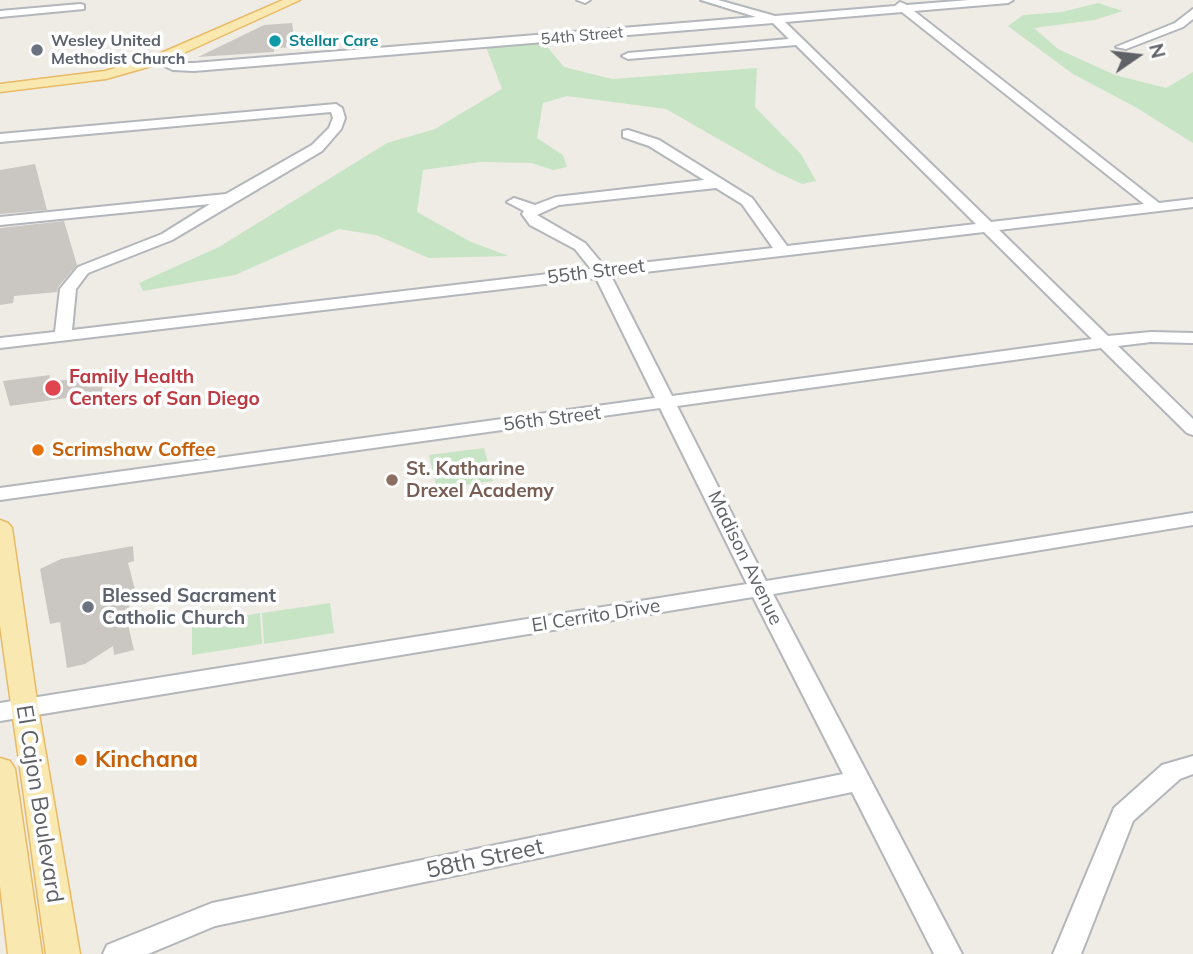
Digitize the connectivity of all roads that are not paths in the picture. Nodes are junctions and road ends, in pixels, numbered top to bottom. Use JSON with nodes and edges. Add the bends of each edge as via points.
{"nodes":[{"id":1,"x":294,"y":0,"type":"edge"},
{"id":2,"x":706,"y":0,"type":"edge"},
{"id":3,"x":894,"y":0,"type":"edge"},
{"id":4,"x":1008,"y":0,"type":"edge"},
{"id":5,"x":1187,"y":0,"type":"edge"},
{"id":6,"x":80,"y":8,"type":"dead end"},
{"id":7,"x":905,"y":9,"type":"junction"},
{"id":8,"x":1193,"y":11,"type":"edge"},
{"id":9,"x":0,"y":14,"type":"edge"},
{"id":10,"x":777,"y":20,"type":"junction"},
{"id":11,"x":800,"y":41,"type":"junction"},
{"id":12,"x":1122,"y":47,"type":"dead end"},
{"id":13,"x":628,"y":56,"type":"dead end"},
{"id":14,"x":157,"y":60,"type":"junction"},
{"id":15,"x":0,"y":88,"type":"edge"},
{"id":16,"x":628,"y":134,"type":"dead end"},
{"id":17,"x":0,"y":138,"type":"edge"},
{"id":18,"x":719,"y":183,"type":"junction"},
{"id":19,"x":229,"y":198,"type":"junction"},
{"id":20,"x":514,"y":202,"type":"dead end"},
{"id":21,"x":1193,"y":203,"type":"edge"},
{"id":22,"x":1156,"y":207,"type":"junction"},
{"id":23,"x":536,"y":210,"type":"junction"},
{"id":24,"x":0,"y":221,"type":"edge"},
{"id":25,"x":988,"y":227,"type":"junction"},
{"id":26,"x":782,"y":250,"type":"junction"},
{"id":27,"x":601,"y":272,"type":"junction"},
{"id":28,"x":63,"y":336,"type":"junction"},
{"id":29,"x":1193,"y":338,"type":"edge"},
{"id":30,"x":1104,"y":342,"type":"junction"},
{"id":31,"x":0,"y":343,"type":"edge"},
{"id":32,"x":668,"y":404,"type":"junction"},
{"id":33,"x":1193,"y":429,"type":"edge"},
{"id":34,"x":0,"y":494,"type":"edge"},
{"id":35,"x":1193,"y":519,"type":"edge"},
{"id":36,"x":0,"y":528,"type":"edge"},
{"id":37,"x":760,"y":589,"type":"junction"},
{"id":38,"x":12,"y":710,"type":"edge"},
{"id":39,"x":1193,"y":765,"type":"edge"},
{"id":40,"x":0,"y":769,"type":"edge"},
{"id":41,"x":858,"y":781,"type":"junction"},
{"id":42,"x":55,"y":903,"type":"junction"},
{"id":43,"x":10,"y":912,"type":"edge"},
{"id":44,"x":24,"y":954,"type":"edge"},
{"id":45,"x":63,"y":954,"type":"edge"},
{"id":46,"x":117,"y":954,"type":"edge"},
{"id":47,"x":948,"y":954,"type":"edge"},
{"id":48,"x":1067,"y":954,"type":"edge"}],
"edges":[{"from":1,"to":14,"type":"main road"},
{"from":2,"to":10,"type":"street"},
{"from":3,"to":7,"type":"street"},
{"from":4,"to":7,"type":"street","name":"54th Street"},
{"from":5,"to":8,"type":"street"},
{"from":6,"to":9,"type":"street"},
{"from":7,"to":10,"type":"street","name":"54th Street"},
{"from":7,"to":22,"type":"street"},
{"from":8,"to":12,"type":"street","via":[[1179,25]]},
{"from":10,"to":11,"type":"street"},
{"from":10,"to":14,"type":"street","name":"54th Street","via":[[194,68]]},
{"from":11,"to":13,"type":"street"},
{"from":11,"to":25,"type":"street"},
{"from":14,"to":15,"type":"main road","via":[[106,75]]},
{"from":16,"to":18,"type":"street","via":[[654,143]]},
{"from":17,"to":19,"type":"street","via":[[336,108],[339,118],[329,138]]},
{"from":18,"to":23,"type":"street","via":[[556,201]]},
{"from":18,"to":26,"type":"street","via":[[747,201]]},
{"from":19,"to":24,"type":"street"},
{"from":19,"to":28,"type":"street","via":[[167,237],[83,270],[68,289]]},
{"from":20,"to":23,"type":"street"},
{"from":21,"to":22,"type":"street","name":"55th Street"},
{"from":22,"to":25,"type":"street","name":"55th Street"},
{"from":23,"to":27,"type":"street","name":"Madison Avenue","via":[[529,214],[536,222],[580,246]]},
{"from":25,"to":26,"type":"street","name":"55th Street"},
{"from":25,"to":30,"type":"street"},
{"from":26,"to":27,"type":"street","name":"55th Street"},
{"from":27,"to":28,"type":"street","name":"55th Street"},
{"from":27,"to":32,"type":"street","name":"Madison Avenue"},
{"from":28,"to":31,"type":"street","name":"55th Street"},
{"from":29,"to":30,"type":"street","name":"56th Street"},
{"from":30,"to":32,"type":"street","name":"56th Street"},
{"from":30,"to":33,"type":"street"},
{"from":32,"to":34,"type":"street","name":"56th Street"},
{"from":32,"to":37,"type":"street","name":"Madison Avenue"},
{"from":35,"to":37,"type":"street","name":"El Cerrito Drive"},
{"from":36,"to":38,"type":"main road","name":"El Cajon Boulevard"},
{"from":37,"to":38,"type":"street","name":"El Cerrito Drive"},
{"from":37,"to":41,"type":"street","name":"Madison Avenue"},
{"from":38,"to":42,"type":"main road","name":"El Cajon Boulevard"},
{"from":39,"to":48,"type":"street","via":[[1171,772],[1123,815]]},
{"from":40,"to":43,"type":"main road","name":"El Cajon Boulevard"},
{"from":41,"to":46,"type":"street","name":"58th Street","via":[[212,915]]},
{"from":41,"to":47,"type":"street","name":"Madison Avenue"},
{"from":42,"to":43,"type":"street"},
{"from":42,"to":45,"type":"main road","name":"El Cajon Boulevard"},
{"from":43,"to":44,"type":"main road","name":"El Cajon Boulevard"}]}
